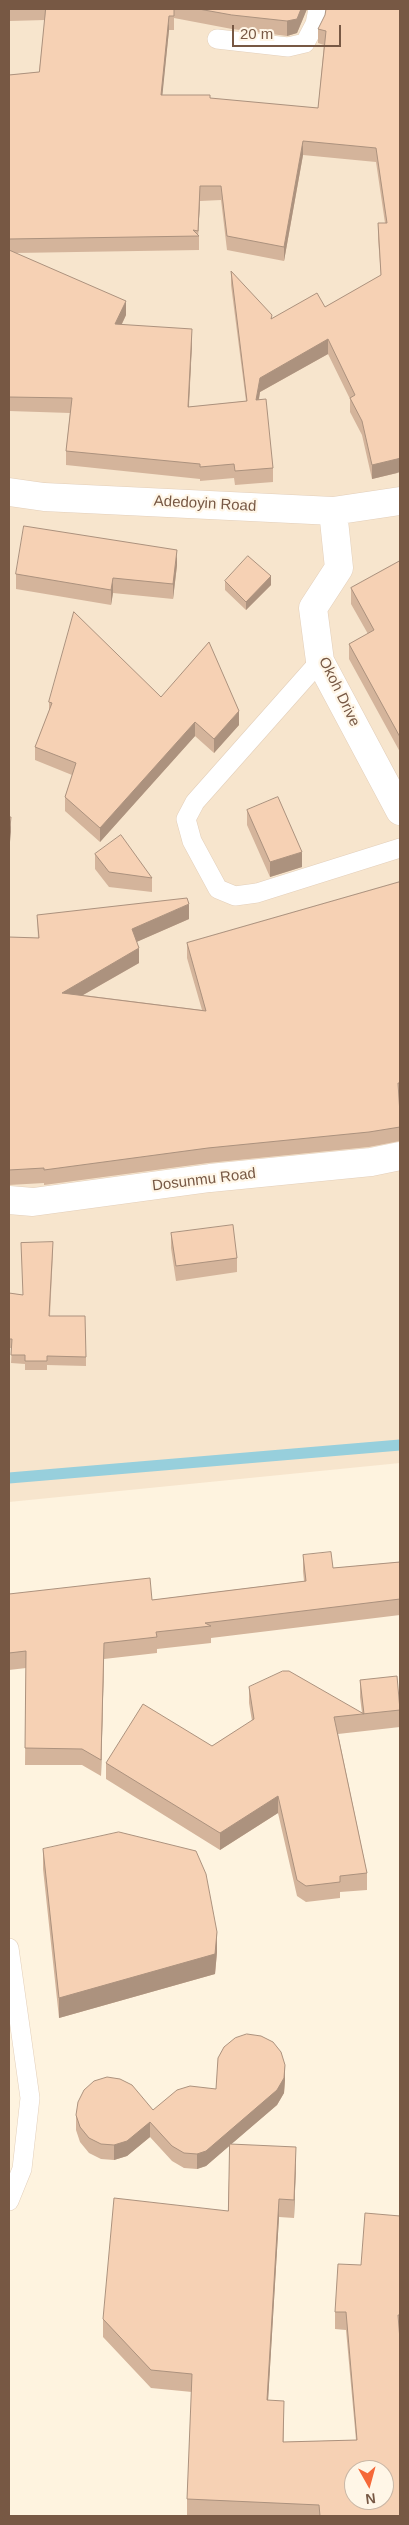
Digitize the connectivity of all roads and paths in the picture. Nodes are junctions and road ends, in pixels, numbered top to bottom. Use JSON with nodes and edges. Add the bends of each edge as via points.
{"nodes":[{"id":1,"x":318,"y":9,"type":"edge"},
{"id":2,"x":218,"y":39,"type":"dead end"},
{"id":3,"x":9,"y":492,"type":"edge"},
{"id":4,"x":400,"y":501,"type":"edge"},
{"id":5,"x":333,"y":511,"type":"junction"},
{"id":6,"x":320,"y":660,"type":"junction"},
{"id":7,"x":400,"y":811,"type":"edge"},
{"id":8,"x":400,"y":848,"type":"edge"},
{"id":9,"x":400,"y":1156,"type":"edge"},
{"id":10,"x":9,"y":1200,"type":"edge"},
{"id":11,"x":9,"y":1948,"type":"edge"},
{"id":12,"x":9,"y":2201,"type":"edge"}],
"edges":[{"from":1,"to":2,"type":"lane","via":[[315,24],[305,43],[288,47]]},
{"from":3,"to":5,"type":"street","name":"Adedoyin Road"},
{"from":4,"to":5,"type":"street","name":"Adedoyin Road"},
{"from":5,"to":6,"type":"street","name":"Okoh Drive","via":[[339,568],[313,608]]},
{"from":6,"to":7,"type":"street","name":"Okoh Drive"},
{"from":6,"to":8,"type":"lane","via":[[196,802],[186,819],[192,841],[218,889],[235,896],[257,893]]},
{"from":9,"to":10,"type":"street","name":"Dosunmu Road","via":[[33,1202]]},
{"from":11,"to":12,"type":"lane","via":[[30,2098],[22,2169]]}]}
